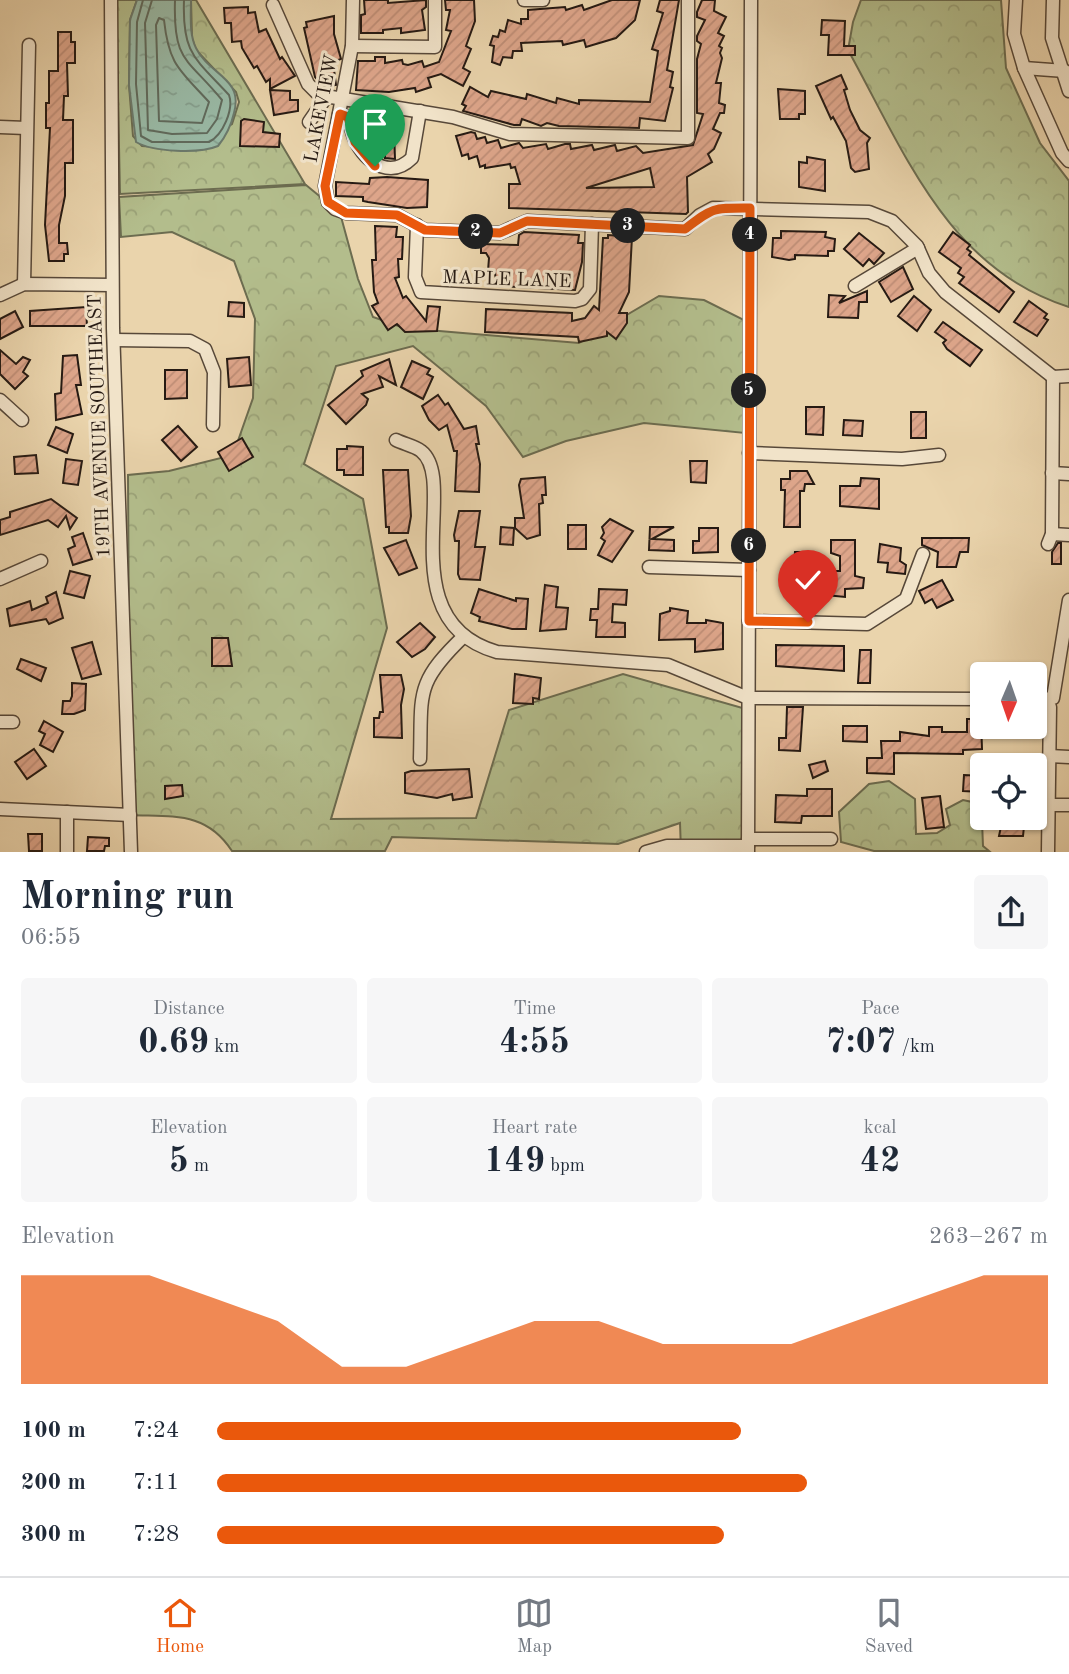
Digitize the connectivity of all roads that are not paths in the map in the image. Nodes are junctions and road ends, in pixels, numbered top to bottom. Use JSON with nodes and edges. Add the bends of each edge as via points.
{"nodes":[{"id":1,"x":111,"y":0,"type":"edge"},
{"id":2,"x":353,"y":0,"type":"edge"},
{"id":3,"x":435,"y":0,"type":"edge"},
{"id":4,"x":524,"y":0,"type":"edge"},
{"id":5,"x":543,"y":0,"type":"edge"},
{"id":6,"x":688,"y":0,"type":"edge"},
{"id":7,"x":751,"y":0,"type":"edge"},
{"id":8,"x":1016,"y":0,"type":"edge"},
{"id":9,"x":1053,"y":0,"type":"edge"},
{"id":10,"x":273,"y":5,"type":"dead end"},
{"id":11,"x":29,"y":45,"type":"dead end"},
{"id":12,"x":352,"y":46,"type":"junction"},
{"id":13,"x":1024,"y":68,"type":"junction"},
{"id":14,"x":1065,"y":71,"type":"edge"},
{"id":15,"x":1069,"y":92,"type":"edge"},
{"id":16,"x":327,"y":96,"type":"junction"},
{"id":17,"x":343,"y":99,"type":"junction"},
{"id":18,"x":420,"y":111,"type":"junction"},
{"id":19,"x":340,"y":114,"type":"junction"},
{"id":20,"x":309,"y":122,"type":"dead end"},
{"id":21,"x":0,"y":127,"type":"edge"},
{"id":22,"x":26,"y":128,"type":"junction"},
{"id":23,"x":1069,"y":161,"type":"edge"},
{"id":24,"x":750,"y":208,"type":"junction"},
{"id":25,"x":592,"y":224,"type":"junction"},
{"id":26,"x":416,"y":225,"type":"junction"},
{"id":27,"x":918,"y":247,"type":"junction"},
{"id":28,"x":24,"y":284,"type":"junction"},
{"id":29,"x":112,"y":285,"type":"junction"},
{"id":30,"x":855,"y":286,"type":"dead end"},
{"id":31,"x":0,"y":295,"type":"edge"},
{"id":32,"x":114,"y":340,"type":"junction"},
{"id":33,"x":1069,"y":376,"type":"edge"},
{"id":34,"x":1054,"y":377,"type":"junction"},
{"id":35,"x":0,"y":400,"type":"edge"},
{"id":36,"x":22,"y":420,"type":"dead end"},
{"id":37,"x":213,"y":425,"type":"dead end"},
{"id":38,"x":396,"y":440,"type":"dead end"},
{"id":39,"x":749,"y":453,"type":"junction"},
{"id":40,"x":939,"y":455,"type":"dead end"},
{"id":41,"x":1052,"y":474,"type":"junction"},
{"id":42,"x":1069,"y":474,"type":"edge"},
{"id":43,"x":1069,"y":535,"type":"edge"},
{"id":44,"x":923,"y":554,"type":"dead end"},
{"id":45,"x":41,"y":561,"type":"dead end"},
{"id":46,"x":649,"y":567,"type":"dead end"},
{"id":47,"x":749,"y":570,"type":"junction"},
{"id":48,"x":0,"y":579,"type":"edge"},
{"id":49,"x":1069,"y":600,"type":"edge"},
{"id":50,"x":749,"y":621,"type":"junction"},
{"id":51,"x":464,"y":636,"type":"junction"},
{"id":52,"x":748,"y":698,"type":"junction"},
{"id":53,"x":970,"y":699,"type":"edge"},
{"id":54,"x":1047,"y":702,"type":"edge"},
{"id":55,"x":1051,"y":703,"type":"junction"},
{"id":56,"x":1049,"y":756,"type":"junction"},
{"id":57,"x":1069,"y":757,"type":"edge"},
{"id":58,"x":419,"y":759,"type":"dead end"},
{"id":59,"x":1048,"y":805,"type":"junction"},
{"id":60,"x":1069,"y":806,"type":"edge"},
{"id":61,"x":0,"y":809,"type":"edge"},
{"id":62,"x":67,"y":812,"type":"junction"},
{"id":63,"x":130,"y":815,"type":"junction"},
{"id":64,"x":831,"y":839,"type":"dead end"},
{"id":65,"x":748,"y":845,"type":"edge"},
{"id":66,"x":68,"y":852,"type":"edge"},
{"id":67,"x":131,"y":852,"type":"edge"},
{"id":68,"x":646,"y":852,"type":"edge"},
{"id":69,"x":1048,"y":852,"type":"edge"}],
"edges":[{"from":1,"to":29,"type":"street","name":"19TH AVENUE SOUTHEAST"},
{"from":2,"to":12,"type":"street","name":"LAKEVIEW"},
{"from":3,"to":12,"type":"street","via":[[435,47]]},
{"from":4,"to":5,"type":"street"},
{"from":6,"to":18,"type":"street","via":[[688,138],[510,134]]},
{"from":7,"to":24,"type":"street"},
{"from":8,"to":13,"type":"street","via":[[1014,34]]},
{"from":9,"to":14,"type":"street","via":[[1052,38]]},
{"from":10,"to":16,"type":"street","via":[[308,84]]},
{"from":11,"to":22,"type":"street"},
{"from":12,"to":17,"type":"street","name":"LAKEVIEW"},
{"from":13,"to":14,"type":"street"},
{"from":13,"to":23,"type":"street"},
{"from":14,"to":15,"type":"street"},
{"from":16,"to":17,"type":"street"},
{"from":16,"to":20,"type":"street"},
{"from":17,"to":18,"type":"street"},
{"from":17,"to":19,"type":"street","name":"LAKEVIEW"},
{"from":18,"to":19,"type":"street","via":[[412,158],[402,166],[385,168],[375,166],[355,142],[348,117]]},
{"from":19,"to":26,"type":"street","name":"LAKEVIEW","via":[[325,186],[328,202],[346,213],[397,215]]},
{"from":21,"to":22,"type":"street"},
{"from":22,"to":28,"type":"street"},
{"from":24,"to":25,"type":"street","via":[[713,208],[685,229]]},
{"from":24,"to":27,"type":"street","via":[[869,212],[892,221]]},
{"from":24,"to":39,"type":"street"},
{"from":25,"to":26,"type":"street","via":[[527,221],[500,233],[425,230]]},
{"from":25,"to":26,"type":"street","name":"MAPLE LANE","via":[[590,289],[575,301],[421,292],[415,277]]},
{"from":27,"to":30,"type":"street"},
{"from":27,"to":34,"type":"street","via":[[944,292]]},
{"from":28,"to":29,"type":"street"},
{"from":28,"to":31,"type":"street"},
{"from":29,"to":32,"type":"street","name":"19TH AVENUE SOUTHEAST"},
{"from":32,"to":37,"type":"street","via":[[190,341],[205,349],[214,372]]},
{"from":32,"to":63,"type":"street","name":"19TH AVENUE SOUTHEAST"},
{"from":33,"to":34,"type":"street"},
{"from":34,"to":41,"type":"street"},
{"from":35,"to":36,"type":"street"},
{"from":38,"to":51,"type":"street","via":[[423,452],[432,469],[431,546],[440,597],[451,625]]},
{"from":39,"to":40,"type":"street","via":[[885,458]]},
{"from":39,"to":47,"type":"street"},
{"from":41,"to":42,"type":"street"},
{"from":41,"to":43,"type":"street","via":[[1050,539]]},
{"from":44,"to":50,"type":"street","via":[[906,599],[867,624]]},
{"from":45,"to":48,"type":"street"},
{"from":46,"to":47,"type":"street"},
{"from":47,"to":50,"type":"street"},
{"from":49,"to":55,"type":"street"},
{"from":50,"to":52,"type":"street"},
{"from":51,"to":52,"type":"street","via":[[474,645],[497,652],[668,665]]},
{"from":51,"to":58,"type":"street","via":[[436,663],[423,685]]},
{"from":52,"to":53,"type":"street"},
{"from":52,"to":65,"type":"street"},
{"from":54,"to":55,"type":"street"},
{"from":55,"to":56,"type":"street"},
{"from":56,"to":57,"type":"street"},
{"from":56,"to":59,"type":"street"},
{"from":59,"to":60,"type":"street"},
{"from":59,"to":69,"type":"street"},
{"from":61,"to":62,"type":"street"},
{"from":62,"to":63,"type":"street"},
{"from":62,"to":66,"type":"street"},
{"from":63,"to":67,"type":"street","name":"19TH AVENUE SOUTHEAST"},
{"from":64,"to":65,"type":"street"},
{"from":65,"to":68,"type":"street","via":[[667,846]]}]}
